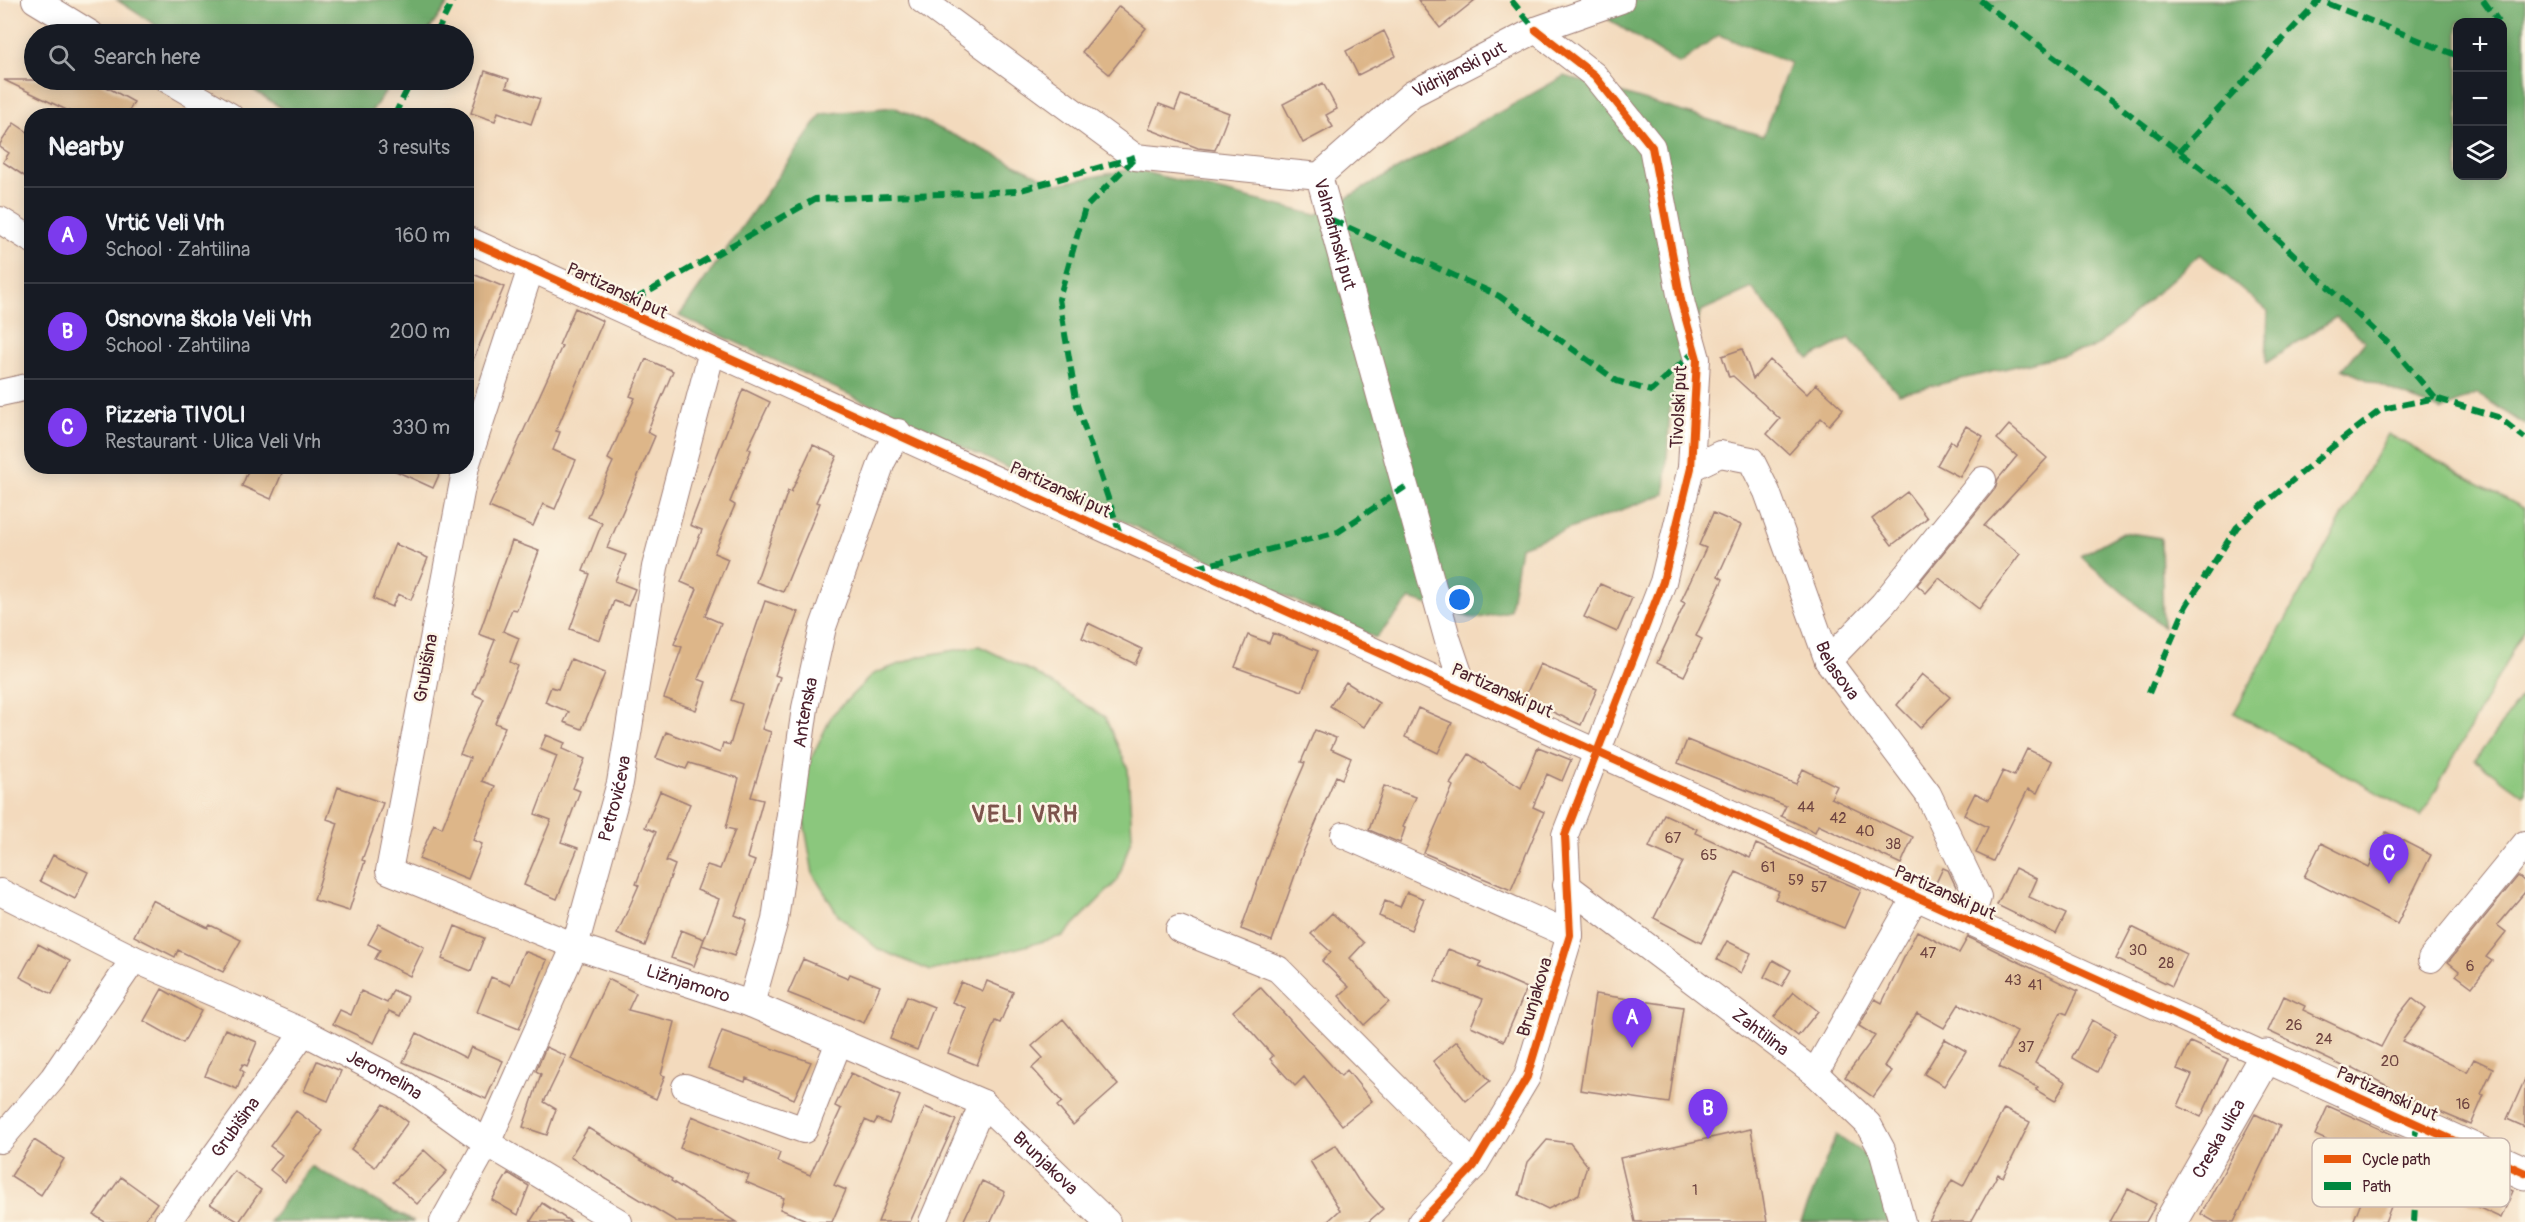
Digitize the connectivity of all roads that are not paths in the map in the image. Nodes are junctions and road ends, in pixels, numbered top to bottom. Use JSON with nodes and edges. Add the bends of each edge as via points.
{"nodes":[{"id":1,"x":36,"y":0,"type":"edge"},
{"id":2,"x":922,"y":0,"type":"edge"},
{"id":3,"x":1621,"y":0,"type":"edge"},
{"id":4,"x":75,"y":24,"type":"edge"},
{"id":5,"x":1536,"y":30,"type":"junction"},
{"id":6,"x":185,"y":90,"type":"edge"},
{"id":7,"x":216,"y":108,"type":"edge"},
{"id":8,"x":1319,"y":176,"type":"junction"},
{"id":9,"x":0,"y":220,"type":"edge"},
{"id":10,"x":24,"y":235,"type":"edge"},
{"id":11,"x":474,"y":243,"type":"edge"},
{"id":12,"x":531,"y":268,"type":"junction"},
{"id":13,"x":712,"y":351,"type":"junction"},
{"id":14,"x":24,"y":388,"type":"edge"},
{"id":15,"x":0,"y":393,"type":"edge"},
{"id":16,"x":898,"y":432,"type":"junction"},
{"id":17,"x":474,"y":442,"type":"edge"},
{"id":18,"x":1691,"y":468,"type":"junction"},
{"id":19,"x":464,"y":474,"type":"edge"},
{"id":20,"x":1983,"y":480,"type":"dead end"},
{"id":21,"x":1828,"y":660,"type":"junction"},
{"id":22,"x":1465,"y":691,"type":"junction"},
{"id":23,"x":1597,"y":751,"type":"junction"},
{"id":24,"x":1344,"y":835,"type":"dead end"},
{"id":25,"x":2525,"y":844,"type":"edge"},
{"id":26,"x":389,"y":871,"type":"joint"},
{"id":27,"x":1566,"y":885,"type":"junction"},
{"id":28,"x":0,"y":892,"type":"edge"},
{"id":29,"x":1916,"y":896,"type":"junction"},
{"id":30,"x":1970,"y":921,"type":"junction"},
{"id":31,"x":1179,"y":929,"type":"dead end"},
{"id":32,"x":1570,"y":935,"type":"junction"},
{"id":33,"x":575,"y":946,"type":"junction"},
{"id":34,"x":134,"y":959,"type":"junction"},
{"id":35,"x":2431,"y":959,"type":"dead end"},
{"id":36,"x":751,"y":1004,"type":"junction"},
{"id":37,"x":304,"y":1032,"type":"junction"},
{"id":38,"x":839,"y":1042,"type":"junction"},
{"id":39,"x":2266,"y":1056,"type":"junction"},
{"id":40,"x":1815,"y":1073,"type":"junction"},
{"id":41,"x":685,"y":1087,"type":"dead end"},
{"id":42,"x":983,"y":1103,"type":"junction"},
{"id":43,"x":2448,"y":1138,"type":"edge"},
{"id":44,"x":0,"y":1140,"type":"edge"},
{"id":45,"x":487,"y":1143,"type":"junction"},
{"id":46,"x":1474,"y":1166,"type":"junction"},
{"id":47,"x":2510,"y":1166,"type":"edge"},
{"id":48,"x":2525,"y":1173,"type":"edge"},
{"id":49,"x":167,"y":1222,"type":"edge"},
{"id":50,"x":443,"y":1222,"type":"edge"},
{"id":51,"x":619,"y":1222,"type":"edge"},
{"id":52,"x":932,"y":1222,"type":"edge"},
{"id":53,"x":1107,"y":1222,"type":"edge"},
{"id":54,"x":1421,"y":1222,"type":"edge"},
{"id":55,"x":1902,"y":1222,"type":"edge"},
{"id":56,"x":2171,"y":1222,"type":"edge"}],
"edges":[{"from":1,"to":4,"type":"street"},
{"from":2,"to":8,"type":"street","name":"Valmarinski put","via":[[1135,157]]},
{"from":3,"to":5,"type":"street","name":"Vidrijanski put"},
{"from":5,"to":8,"type":"street","name":"Vidrijanski put","via":[[1412,94]]},
{"from":5,"to":18,"type":"street","name":"Tivolski put","via":[[1594,75],[1652,147],[1682,305],[1697,359]]},
{"from":6,"to":7,"type":"street"},
{"from":8,"to":22,"type":"street","name":"Valmarinski put"},
{"from":9,"to":10,"type":"street"},
{"from":11,"to":12,"type":"street","name":"Partizanski put"},
{"from":12,"to":13,"type":"street","name":"Partizanski put"},
{"from":12,"to":17,"type":"street","name":"Grubišina"},
{"from":13,"to":16,"type":"street","name":"Partizanski put"},
{"from":13,"to":33,"type":"street","name":"Petrovićeva","via":[[655,567],[620,783]]},
{"from":14,"to":15,"type":"street"},
{"from":16,"to":22,"type":"street","name":"Partizanski put"},
{"from":16,"to":36,"type":"street","name":"Antenska","via":[[882,462],[823,627],[805,708],[775,920]]},
{"from":18,"to":21,"type":"street","name":"Belasova","via":[[1720,454],[1751,460],[1767,492]]},
{"from":18,"to":23,"type":"street","name":"Tivolski put","via":[[1663,582]]},
{"from":19,"to":26,"type":"street","name":"Grubišina"},
{"from":20,"to":21,"type":"street","via":[[1882,604]]},
{"from":21,"to":30,"type":"street","name":"Belasova","via":[[1928,794],[1978,897]]},
{"from":22,"to":23,"type":"street","name":"Partizanski put"},
{"from":23,"to":27,"type":"street","name":"Brunjakova","via":[[1566,835]]},
{"from":23,"to":29,"type":"street","name":"Partizanski put"},
{"from":24,"to":32,"type":"street"},
{"from":25,"to":35,"type":"street"},
{"from":26,"to":33,"type":"street","name":"Ližnjamoro"},
{"from":27,"to":32,"type":"street","name":"Brunjakova"},
{"from":27,"to":40,"type":"street","name":"Zahtilina"},
{"from":28,"to":34,"type":"street","name":"Jeromelina"},
{"from":29,"to":30,"type":"street","name":"Partizanski put"},
{"from":29,"to":40,"type":"street"},
{"from":30,"to":39,"type":"street","name":"Partizanski put"},
{"from":31,"to":46,"type":"street","via":[[1278,969]]},
{"from":32,"to":46,"type":"street","name":"Brunjakova","via":[[1527,1077]]},
{"from":33,"to":36,"type":"street","name":"Ližnjamoro"},
{"from":33,"to":45,"type":"street","name":"Petrovićeva"},
{"from":34,"to":37,"type":"street","name":"Jeromelina"},
{"from":34,"to":44,"type":"street","via":[[52,1078]]},
{"from":36,"to":38,"type":"street","name":"Ližnjamoro"},
{"from":37,"to":45,"type":"street","name":"Jeromelina","via":[[406,1085]]},
{"from":37,"to":49,"type":"street","name":"Grubišina"},
{"from":38,"to":41,"type":"street","via":[[804,1130]]},
{"from":38,"to":42,"type":"street","name":"Ližnjamoro"},
{"from":39,"to":43,"type":"main road","name":"Partizanski put"},
{"from":39,"to":56,"type":"main road","name":"Creska ulica"},
{"from":40,"to":55,"type":"street","name":"Zahtilina","via":[[1868,1124],[1882,1150]]},
{"from":42,"to":52,"type":"street"},
{"from":42,"to":53,"type":"street","name":"Brunjakova"},
{"from":45,"to":50,"type":"street","name":"Petrovićeva"},
{"from":45,"to":51,"type":"street","name":"Jeromelina"},
{"from":46,"to":54,"type":"street","name":"Brunjakova"},
{"from":47,"to":48,"type":"main road","name":"Partizanski put"}]}
